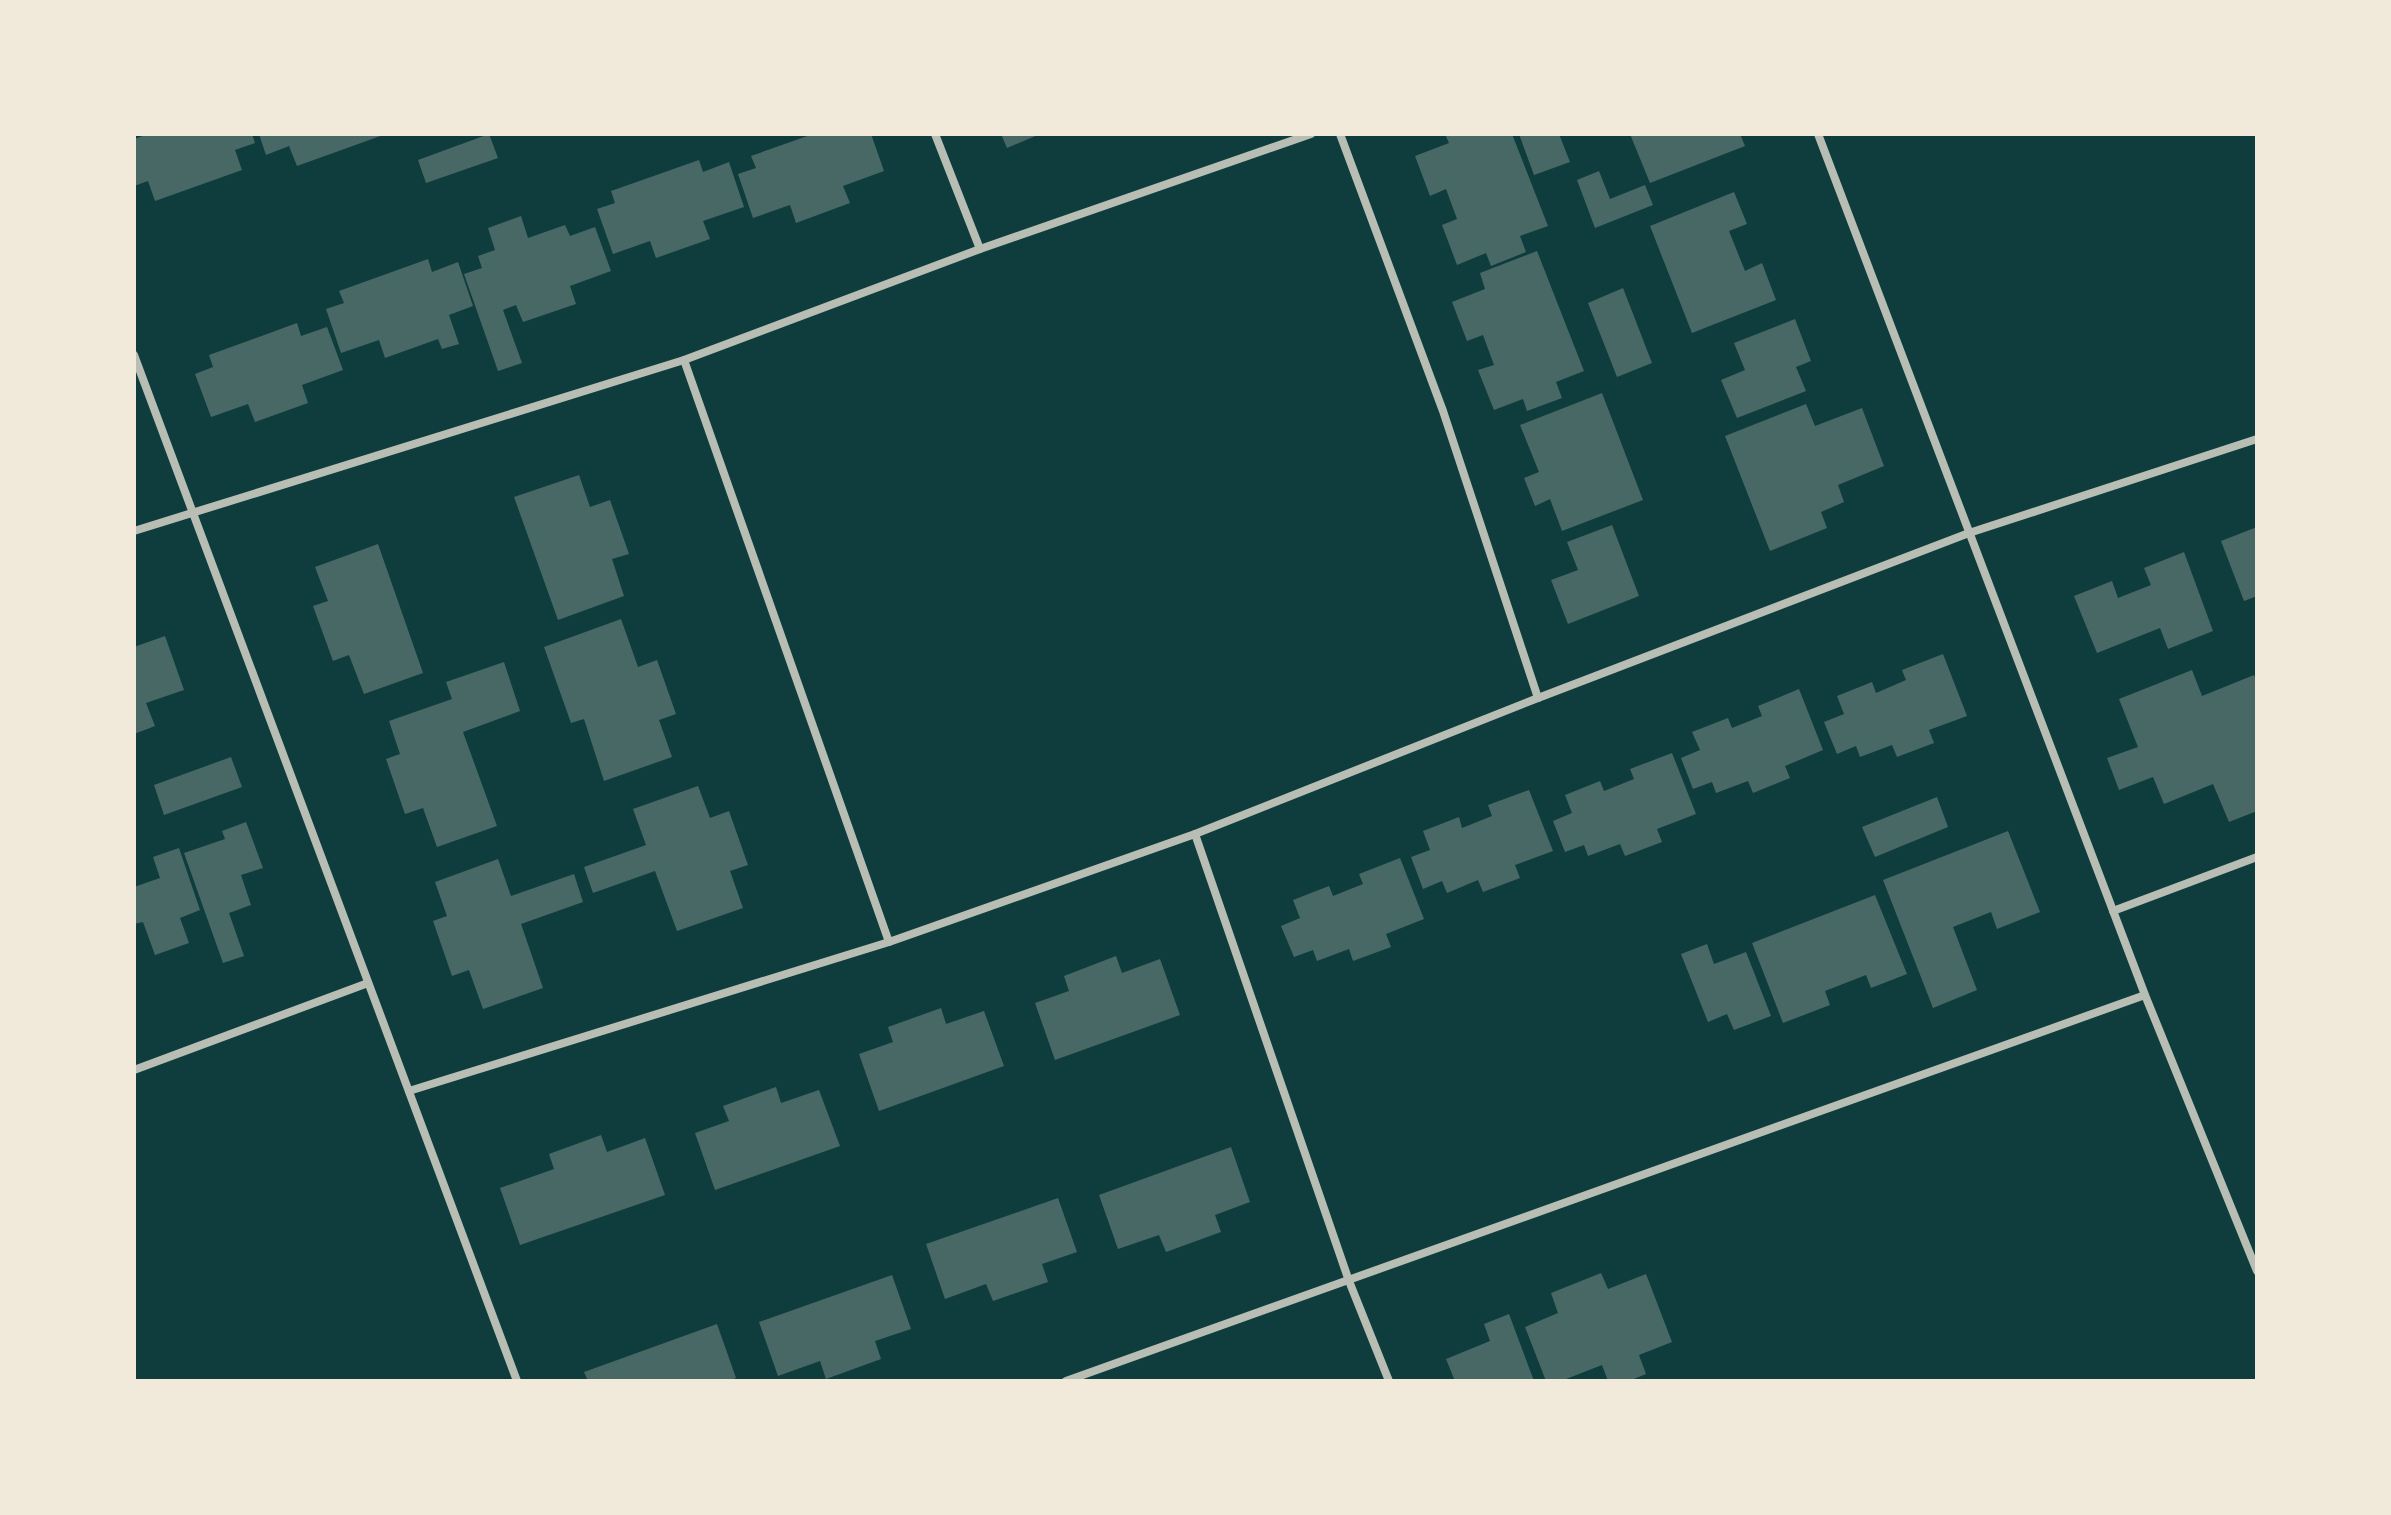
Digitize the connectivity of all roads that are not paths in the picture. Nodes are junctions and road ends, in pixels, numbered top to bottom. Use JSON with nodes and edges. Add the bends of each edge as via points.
{"nodes":[{"id":1,"x":935,"y":134,"type":"edge"},
{"id":2,"x":1311,"y":134,"type":"edge"},
{"id":3,"x":1340,"y":134,"type":"edge"},
{"id":4,"x":1818,"y":134,"type":"edge"},
{"id":5,"x":980,"y":249,"type":"junction"},
{"id":6,"x":134,"y":355,"type":"edge"},
{"id":7,"x":684,"y":360,"type":"junction"},
{"id":8,"x":2257,"y":439,"type":"edge"},
{"id":9,"x":192,"y":510,"type":"junction"},
{"id":10,"x":134,"y":531,"type":"edge"},
{"id":11,"x":1969,"y":533,"type":"junction"},
{"id":12,"x":1538,"y":698,"type":"junction"},
{"id":13,"x":1195,"y":834,"type":"junction"},
{"id":14,"x":2257,"y":857,"type":"edge"},
{"id":15,"x":2113,"y":911,"type":"junction"},
{"id":16,"x":889,"y":942,"type":"junction"},
{"id":17,"x":368,"y":983,"type":"junction"},
{"id":18,"x":2145,"y":995,"type":"junction"},
{"id":19,"x":134,"y":1070,"type":"edge"},
{"id":20,"x":409,"y":1091,"type":"junction"},
{"id":21,"x":2257,"y":1271,"type":"edge"},
{"id":22,"x":1349,"y":1281,"type":"junction"},
{"id":23,"x":517,"y":1381,"type":"edge"},
{"id":24,"x":1066,"y":1381,"type":"edge"},
{"id":25,"x":1389,"y":1381,"type":"edge"}],
"edges":[{"from":1,"to":5,"type":"street"},
{"from":2,"to":5,"type":"street"},
{"from":3,"to":12,"type":"street","via":[[1443,411]]},
{"from":4,"to":11,"type":"street"},
{"from":5,"to":7,"type":"street"},
{"from":6,"to":9,"type":"street"},
{"from":7,"to":9,"type":"street"},
{"from":7,"to":16,"type":"street"},
{"from":8,"to":11,"type":"street"},
{"from":9,"to":10,"type":"street"},
{"from":9,"to":17,"type":"street"},
{"from":11,"to":12,"type":"street"},
{"from":11,"to":15,"type":"street"},
{"from":12,"to":13,"type":"street"},
{"from":13,"to":16,"type":"street"},
{"from":13,"to":22,"type":"street"},
{"from":14,"to":15,"type":"street"},
{"from":15,"to":18,"type":"street"},
{"from":16,"to":20,"type":"street"},
{"from":17,"to":19,"type":"street"},
{"from":17,"to":20,"type":"street"},
{"from":18,"to":21,"type":"street"},
{"from":18,"to":22,"type":"street"},
{"from":20,"to":23,"type":"street"},
{"from":22,"to":24,"type":"street"},
{"from":22,"to":25,"type":"street"}]}
